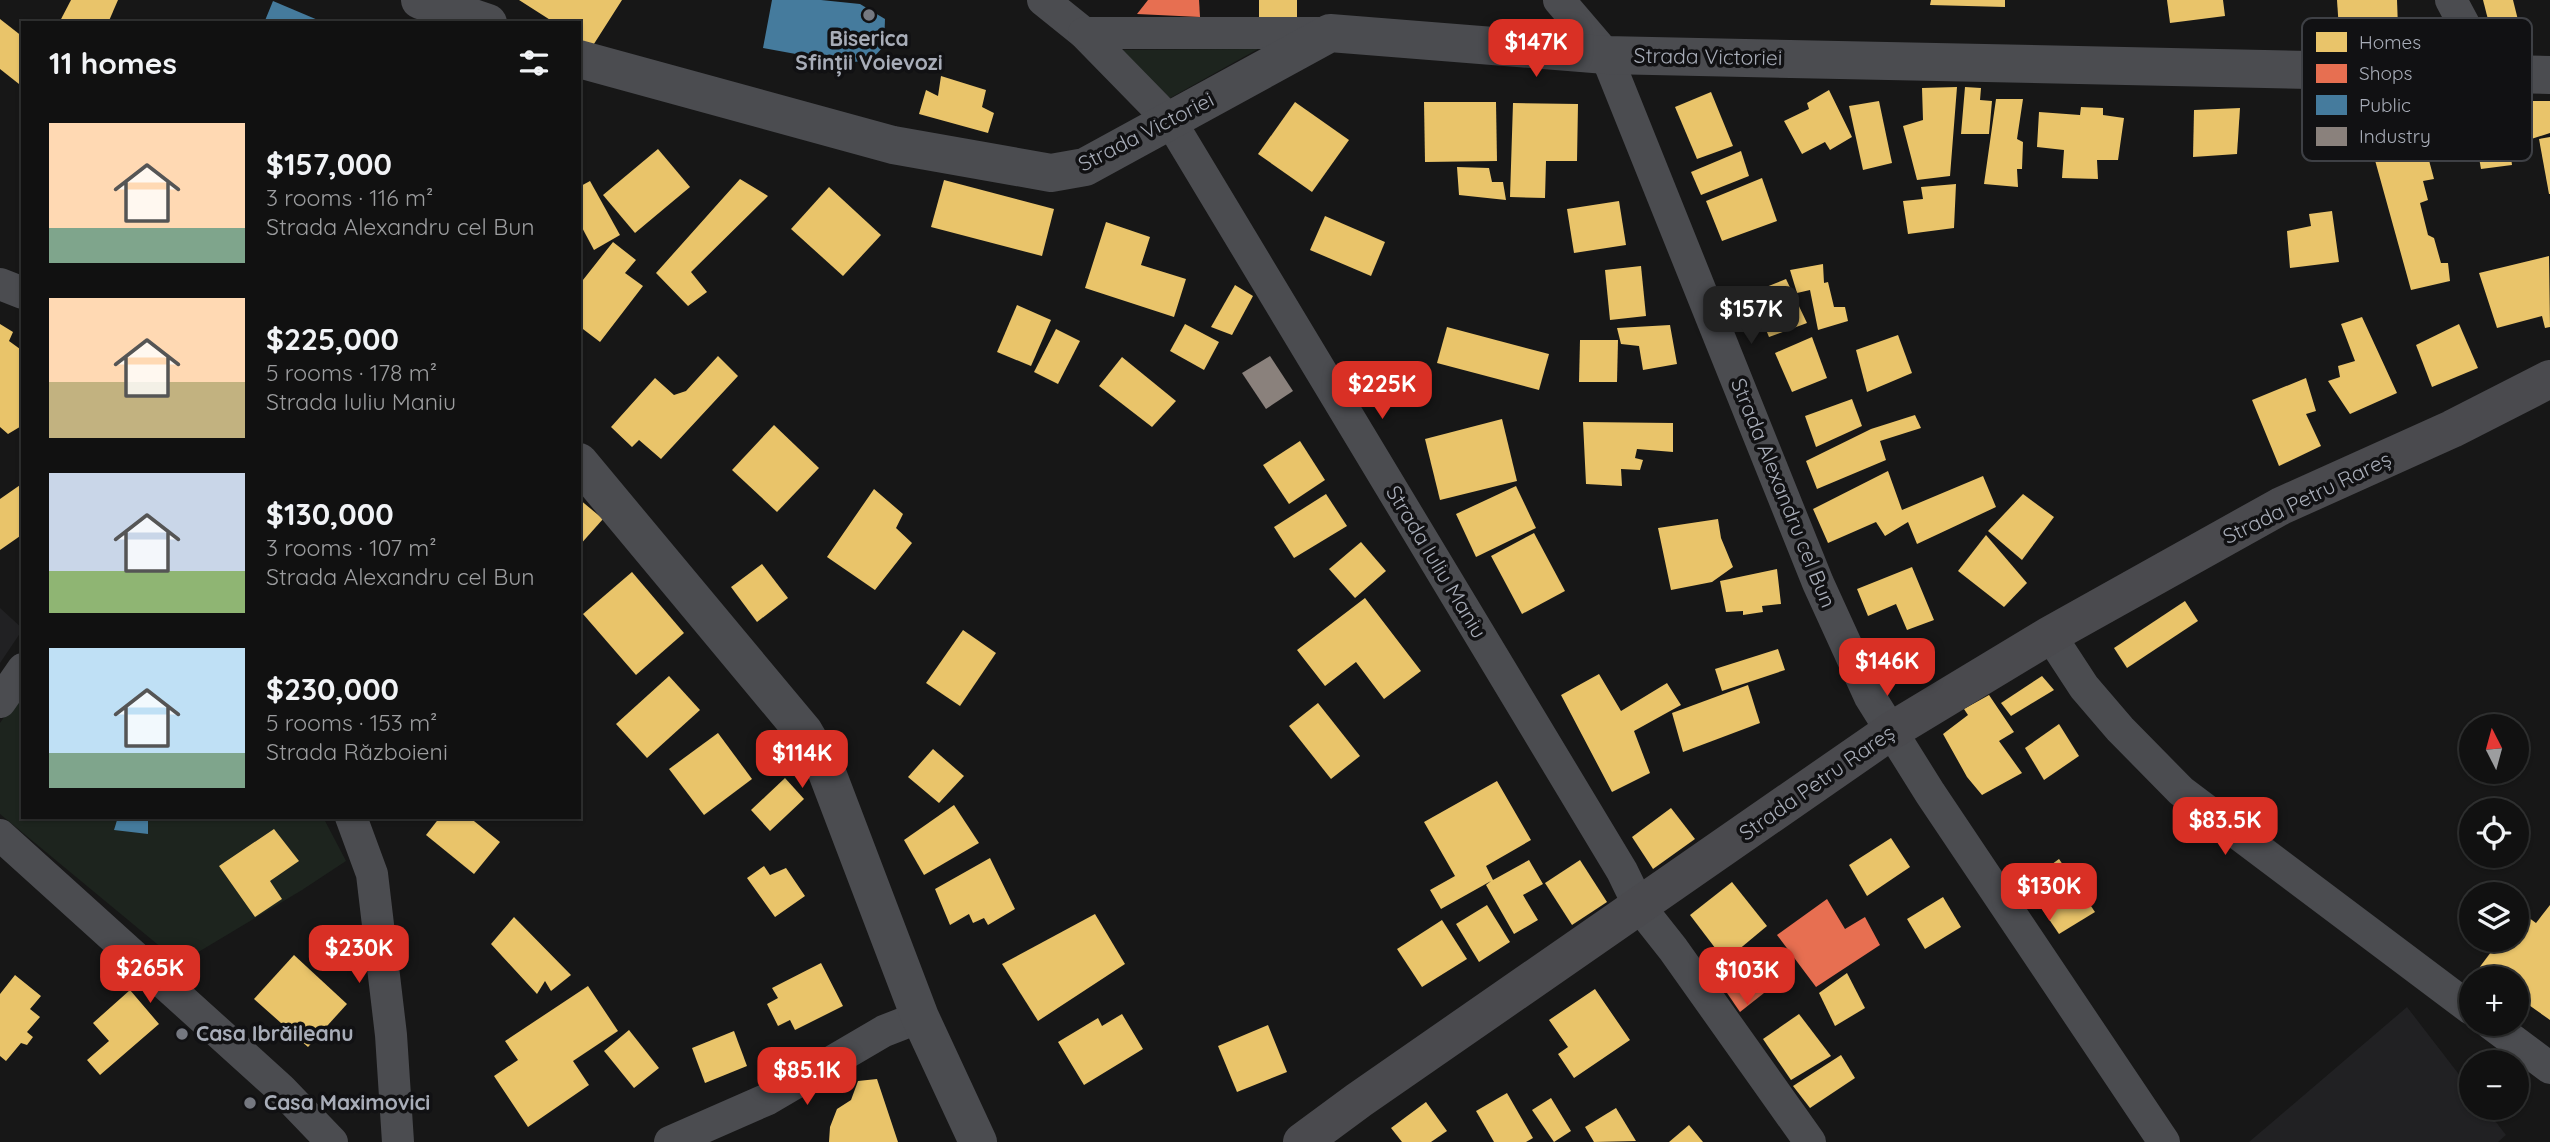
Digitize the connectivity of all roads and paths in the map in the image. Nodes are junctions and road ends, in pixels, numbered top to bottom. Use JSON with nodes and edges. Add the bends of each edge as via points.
{"nodes":[{"id":1,"x":420,"y":0,"type":"edge"},
{"id":2,"x":1043,"y":0,"type":"edge"},
{"id":3,"x":1559,"y":0,"type":"edge"},
{"id":4,"x":2451,"y":0,"type":"edge"},
{"id":5,"x":2461,"y":18,"type":"edge"},
{"id":6,"x":421,"y":21,"type":"edge"},
{"id":7,"x":482,"y":21,"type":"edge"},
{"id":8,"x":1084,"y":33,"type":"junction"},
{"id":9,"x":1330,"y":33,"type":"junction"},
{"id":10,"x":1606,"y":55,"type":"junction"},
{"id":11,"x":581,"y":60,"type":"edge"},
{"id":12,"x":2302,"y":69,"type":"edge"},
{"id":13,"x":2532,"y":74,"type":"edge"},
{"id":14,"x":2550,"y":75,"type":"edge"},
{"id":15,"x":1171,"y":122,"type":"junction"},
{"id":16,"x":0,"y":284,"type":"edge"},
{"id":17,"x":21,"y":292,"type":"edge"},
{"id":18,"x":2550,"y":379,"type":"edge"},
{"id":19,"x":581,"y":464,"type":"edge"},
{"id":20,"x":2050,"y":635,"type":"junction"},
{"id":21,"x":21,"y":672,"type":"edge"},
{"id":22,"x":0,"y":702,"type":"edge"},
{"id":23,"x":1891,"y":731,"type":"junction"},
{"id":24,"x":352,"y":819,"type":"edge"},
{"id":25,"x":0,"y":835,"type":"edge"},
{"id":26,"x":1639,"y":906,"type":"junction"},
{"id":27,"x":2459,"y":1000,"type":"edge"},
{"id":28,"x":920,"y":1017,"type":"junction"},
{"id":29,"x":2507,"y":1036,"type":"edge"},
{"id":30,"x":2550,"y":1068,"type":"edge"},
{"id":31,"x":332,"y":1142,"type":"edge"},
{"id":32,"x":398,"y":1142,"type":"edge"},
{"id":33,"x":670,"y":1142,"type":"edge"},
{"id":34,"x":978,"y":1142,"type":"edge"},
{"id":35,"x":1302,"y":1142,"type":"edge"},
{"id":36,"x":1810,"y":1142,"type":"edge"},
{"id":37,"x":2164,"y":1142,"type":"edge"}],
"edges":[{"from":1,"to":6,"type":"street"},
{"from":1,"to":7,"type":"street"},
{"from":2,"to":8,"type":"street","name":"Strada Iuliu Maniu"},
{"from":3,"to":10,"type":"street","name":"Strada Alexandru cel Bun"},
{"from":4,"to":5,"type":"street"},
{"from":8,"to":9,"type":"street"},
{"from":8,"to":15,"type":"street","name":"Strada Iuliu Maniu"},
{"from":9,"to":10,"type":"street","name":"Strada Victoriei"},
{"from":9,"to":15,"type":"street","name":"Strada Victoriei"},
{"from":10,"to":12,"type":"street","name":"Strada Victoriei"},
{"from":10,"to":23,"type":"street","name":"Strada Alexandru cel Bun","via":[[1818,583],[1870,697]]},
{"from":11,"to":15,"type":"street","name":"Strada Victoriei","via":[[892,145],[1051,173],[1086,167]]},
{"from":13,"to":14,"type":"street","name":"Strada Victoriei"},
{"from":15,"to":26,"type":"street","name":"Strada Iuliu Maniu"},
{"from":16,"to":17,"type":"street"},
{"from":18,"to":20,"type":"main road","name":"Strada Petru Rareș","via":[[2281,506]]},
{"from":19,"to":28,"type":"street","via":[[804,732],[826,770]]},
{"from":20,"to":23,"type":"main road","name":"Strada Petru Rareș"},
{"from":20,"to":27,"type":"street","via":[[2084,687],[2181,790]]},
{"from":21,"to":22,"type":"street"},
{"from":23,"to":26,"type":"main road","name":"Strada Petru Rareș"},
{"from":23,"to":37,"type":"street","name":"Strada Alexandru cel Bun"},
{"from":24,"to":32,"type":"street","via":[[372,874]]},
{"from":25,"to":31,"type":"street","via":[[281,1089]]},
{"from":26,"to":35,"type":"main road","name":"Strada Petru Rareș"},
{"from":26,"to":36,"type":"street","name":"Strada Iuliu Maniu"},
{"from":28,"to":33,"type":"street","via":[[884,1031],[768,1099]]},
{"from":28,"to":34,"type":"street"},
{"from":29,"to":30,"type":"street"}]}
